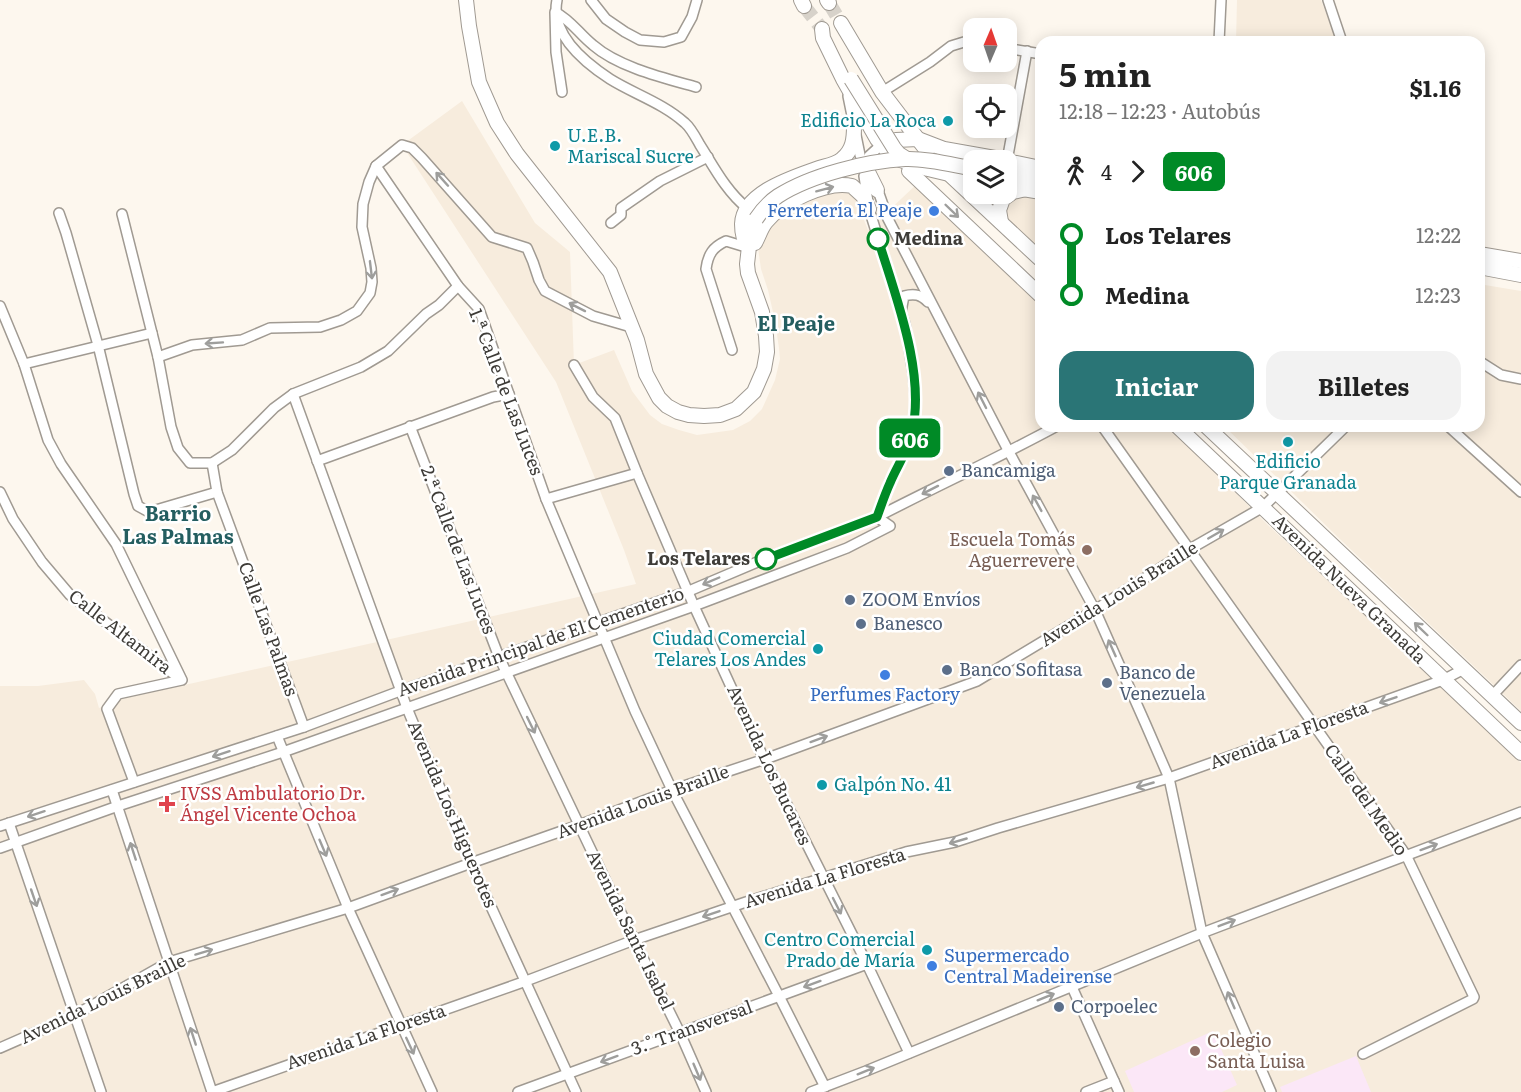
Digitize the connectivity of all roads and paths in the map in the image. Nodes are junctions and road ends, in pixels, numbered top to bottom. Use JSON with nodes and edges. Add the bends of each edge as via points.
{"nodes":[{"id":1,"x":466,"y":0,"type":"edge"},
{"id":2,"x":557,"y":0,"type":"edge"},
{"id":3,"x":591,"y":0,"type":"edge"},
{"id":4,"x":697,"y":0,"type":"edge"},
{"id":5,"x":1221,"y":0,"type":"edge"},
{"id":6,"x":1328,"y":0,"type":"edge"},
{"id":7,"x":555,"y":12,"type":"junction"},
{"id":8,"x":841,"y":23,"type":"tunnel mouth"},
{"id":9,"x":822,"y":28,"type":"tunnel mouth"},
{"id":10,"x":1219,"y":36,"type":"edge"},
{"id":11,"x":1340,"y":36,"type":"edge"},
{"id":12,"x":963,"y":42,"type":"edge"},
{"id":13,"x":1017,"y":50,"type":"edge"},
{"id":14,"x":1027,"y":51,"type":"junction"},
{"id":15,"x":1035,"y":53,"type":"edge"},
{"id":16,"x":865,"y":62,"type":"junction"},
{"id":17,"x":847,"y":79,"type":"junction"},
{"id":18,"x":696,"y":87,"type":"dead end"},
{"id":19,"x":562,"y":92,"type":"dead end"},
{"id":20,"x":882,"y":92,"type":"junction"},
{"id":21,"x":854,"y":126,"type":"junction"},
{"id":22,"x":918,"y":139,"type":"junction"},
{"id":23,"x":881,"y":145,"type":"junction"},
{"id":24,"x":1008,"y":150,"type":"edge"},
{"id":25,"x":927,"y":151,"type":"dead end"},
{"id":26,"x":963,"y":153,"type":"edge"},
{"id":27,"x":860,"y":155,"type":"dead end"},
{"id":28,"x":708,"y":157,"type":"junction"},
{"id":29,"x":903,"y":163,"type":"junction"},
{"id":30,"x":938,"y":163,"type":"dead end"},
{"id":31,"x":1017,"y":163,"type":"edge"},
{"id":32,"x":376,"y":166,"type":"junction"},
{"id":33,"x":1035,"y":167,"type":"edge"},
{"id":34,"x":963,"y":168,"type":"edge"},
{"id":35,"x":867,"y":172,"type":"junction"},
{"id":36,"x":948,"y":174,"type":"junction"},
{"id":37,"x":1017,"y":176,"type":"edge"},
{"id":38,"x":963,"y":177,"type":"edge"},
{"id":39,"x":1035,"y":179,"type":"edge"},
{"id":40,"x":1017,"y":188,"type":"edge"},
{"id":41,"x":1026,"y":189,"type":"junction"},
{"id":42,"x":877,"y":190,"type":"joint"},
{"id":43,"x":1035,"y":191,"type":"edge"},
{"id":44,"x":747,"y":208,"type":"junction"},
{"id":45,"x":869,"y":209,"type":"junction"},
{"id":46,"x":59,"y":213,"type":"dead end"},
{"id":47,"x":122,"y":214,"type":"dead end"},
{"id":48,"x":1001,"y":222,"type":"junction"},
{"id":49,"x":611,"y":223,"type":"dead end"},
{"id":50,"x":749,"y":248,"type":"junction"},
{"id":51,"x":1035,"y":254,"type":"edge"},
{"id":52,"x":1485,"y":255,"type":"edge"},
{"id":53,"x":1521,"y":261,"type":"edge"},
{"id":54,"x":1485,"y":268,"type":"edge"},
{"id":55,"x":1521,"y":275,"type":"edge"},
{"id":56,"x":458,"y":286,"type":"junction"},
{"id":57,"x":1035,"y":290,"type":"edge"},
{"id":58,"x":0,"y":306,"type":"edge"},
{"id":59,"x":934,"y":308,"type":"junction"},
{"id":60,"x":901,"y":313,"type":"junction"},
{"id":61,"x":631,"y":327,"type":"junction"},
{"id":62,"x":152,"y":333,"type":"junction"},
{"id":63,"x":98,"y":345,"type":"junction"},
{"id":64,"x":732,"y":350,"type":"dead end"},
{"id":65,"x":158,"y":357,"type":"junction"},
{"id":66,"x":24,"y":364,"type":"junction"},
{"id":67,"x":574,"y":365,"type":"dead end"},
{"id":68,"x":1485,"y":365,"type":"edge"},
{"id":69,"x":1521,"y":379,"type":"edge"},
{"id":70,"x":293,"y":394,"type":"junction"},
{"id":71,"x":509,"y":394,"type":"junction"},
{"id":72,"x":410,"y":426,"type":"junction"},
{"id":73,"x":1046,"y":432,"type":"edge"},
{"id":74,"x":1106,"y":432,"type":"edge"},
{"id":75,"x":1183,"y":432,"type":"edge"},
{"id":76,"x":1212,"y":432,"type":"edge"},
{"id":77,"x":1340,"y":432,"type":"edge"},
{"id":78,"x":1455,"y":432,"type":"edge"},
{"id":79,"x":1009,"y":452,"type":"junction"},
{"id":80,"x":317,"y":461,"type":"junction"},
{"id":81,"x":212,"y":463,"type":"junction"},
{"id":82,"x":637,"y":473,"type":"junction"},
{"id":83,"x":0,"y":492,"type":"edge"},
{"id":84,"x":217,"y":492,"type":"junction"},
{"id":85,"x":1521,"y":492,"type":"edge"},
{"id":86,"x":1278,"y":494,"type":"junction"},
{"id":87,"x":546,"y":499,"type":"junction"},
{"id":88,"x":1263,"y":507,"type":"junction"},
{"id":89,"x":877,"y":517,"type":"junction"},
{"id":90,"x":1191,"y":549,"type":"junction"},
{"id":91,"x":689,"y":591,"type":"junction"},
{"id":92,"x":694,"y":606,"type":"junction"},
{"id":93,"x":1095,"y":610,"type":"junction"},
{"id":94,"x":598,"y":622,"type":"junction"},
{"id":95,"x":604,"y":637,"type":"junction"},
{"id":96,"x":499,"y":657,"type":"junction"},
{"id":97,"x":1521,"y":665,"type":"edge"},
{"id":98,"x":1464,"y":669,"type":"junction"},
{"id":99,"x":506,"y":672,"type":"junction"},
{"id":100,"x":182,"y":680,"type":"junction"},
{"id":101,"x":1443,"y":680,"type":"junction"},
{"id":102,"x":400,"y":691,"type":"junction"},
{"id":103,"x":1492,"y":696,"type":"junction"},
{"id":104,"x":407,"y":708,"type":"junction"},
{"id":105,"x":1521,"y":723,"type":"edge"},
{"id":106,"x":1314,"y":726,"type":"junction"},
{"id":107,"x":304,"y":727,"type":"junction"},
{"id":108,"x":277,"y":736,"type":"junction"},
{"id":109,"x":283,"y":752,"type":"junction"},
{"id":110,"x":1521,"y":753,"type":"edge"},
{"id":111,"x":764,"y":759,"type":"junction"},
{"id":112,"x":1169,"y":778,"type":"junction"},
{"id":113,"x":134,"y":782,"type":"junction"},
{"id":114,"x":112,"y":789,"type":"junction"},
{"id":115,"x":672,"y":790,"type":"junction"},
{"id":116,"x":118,"y":806,"type":"junction"},
{"id":117,"x":1521,"y":812,"type":"edge"},
{"id":118,"x":4,"y":825,"type":"edge"},
{"id":119,"x":579,"y":825,"type":"junction"},
{"id":120,"x":14,"y":843,"type":"junction"},
{"id":121,"x":0,"y":848,"type":"edge"},
{"id":122,"x":1406,"y":855,"type":"junction"},
{"id":123,"x":471,"y":863,"type":"junction"},
{"id":124,"x":823,"y":878,"type":"junction"},
{"id":125,"x":733,"y":906,"type":"junction"},
{"id":126,"x":348,"y":908,"type":"junction"},
{"id":127,"x":1202,"y":933,"type":"junction"},
{"id":128,"x":634,"y":940,"type":"junction"},
{"id":129,"x":169,"y":962,"type":"junction"},
{"id":130,"x":867,"y":964,"type":"junction"},
{"id":131,"x":526,"y":981,"type":"junction"},
{"id":132,"x":1072,"y":987,"type":"junction"},
{"id":133,"x":779,"y":996,"type":"junction"},
{"id":134,"x":75,"y":1015,"type":"junction"},
{"id":135,"x":401,"y":1025,"type":"junction"},
{"id":136,"x":680,"y":1033,"type":"junction"},
{"id":137,"x":1,"y":1046,"type":"edge"},
{"id":138,"x":909,"y":1053,"type":"junction"},
{"id":139,"x":1364,"y":1054,"type":"dead end"},
{"id":140,"x":568,"y":1074,"type":"junction"},
{"id":141,"x":1114,"y":1081,"type":"junction"},
{"id":142,"x":830,"y":1088,"type":"edge"},
{"id":143,"x":101,"y":1092,"type":"edge"},
{"id":144,"x":212,"y":1092,"type":"edge"},
{"id":145,"x":432,"y":1092,"type":"edge"},
{"id":146,"x":518,"y":1092,"type":"edge"},
{"id":147,"x":576,"y":1092,"type":"edge"},
{"id":148,"x":706,"y":1092,"type":"edge"},
{"id":149,"x":811,"y":1092,"type":"edge"},
{"id":150,"x":1086,"y":1092,"type":"edge"},
{"id":151,"x":1119,"y":1092,"type":"edge"},
{"id":152,"x":1271,"y":1092,"type":"edge"}],
"edges":[{"from":1,"to":61,"type":"street","via":[[479,82],[497,123],[610,272]]},
{"from":2,"to":7,"type":"street"},
{"from":3,"to":4,"type":"street","via":[[606,19],[625,32],[640,40],[664,42],[681,37]]},
{"from":5,"to":10,"type":"street"},
{"from":6,"to":11,"type":"street"},
{"from":7,"to":18,"type":"street","via":[[613,58]]},
{"from":7,"to":19,"type":"street"},
{"from":7,"to":28,"type":"street","via":[[563,35],[584,60],[610,79],[663,106],[686,124]]},
{"from":8,"to":16,"type":"street"},
{"from":9,"to":17,"type":"street"},
{"from":12,"to":20,"type":"street","via":[[951,46]]},
{"from":13,"to":14,"type":"street"},
{"from":14,"to":15,"type":"street"},
{"from":14,"to":24,"type":"street"},
{"from":16,"to":17,"type":"street","via":[[861,76]]},
{"from":16,"to":20,"type":"street"},
{"from":17,"to":21,"type":"street"},
{"from":17,"to":23,"type":"street"},
{"from":17,"to":29,"type":"street","bridge":true},
{"from":20,"to":22,"type":"street"},
{"from":21,"to":27,"type":"street"},
{"from":21,"to":44,"type":"street","via":[[849,151],[838,162],[782,182]]},
{"from":22,"to":23,"type":"street"},
{"from":22,"to":25,"type":"street"},
{"from":22,"to":26,"type":"street"},
{"from":23,"to":29,"type":"street"},
{"from":23,"to":35,"type":"street","via":[[869,156]]},
{"from":28,"to":44,"type":"street","via":[[730,191]]},
{"from":28,"to":49,"type":"street","via":[[660,181],[621,208],[621,215]]},
{"from":29,"to":34,"type":"street","bridge":true},
{"from":29,"to":36,"type":"street"},
{"from":29,"to":50,"type":"street","bridge":true,"via":[[866,165],[822,176],[778,196],[756,219]]},
{"from":29,"to":57,"type":"street","one_way":true},
{"from":30,"to":36,"type":"street"},
{"from":31,"to":33,"type":"street"},
{"from":32,"to":56,"type":"street","name":"1.ª Calle de Las Luces"},
{"from":61,"to":32,"type":"street","one_way":true,"via":[[593,316],[545,291],[527,248],[492,237],[412,148],[402,145]]},
{"from":32,"to":65,"type":"street","one_way":true,"via":[[363,204],[362,227],[372,282],[370,293],[357,311],[320,327],[270,328],[242,340],[192,345]]},
{"from":35,"to":42,"type":"street"},
{"from":35,"to":45,"type":"street"},
{"from":36,"to":38,"type":"street"},
{"from":36,"to":48,"type":"street"},
{"from":37,"to":39,"type":"street"},
{"from":40,"to":41,"type":"street"},
{"from":41,"to":43,"type":"street"},
{"from":41,"to":48,"type":"street","via":[[1003,199],[999,210]]},
{"from":42,"to":59,"type":"street"},
{"from":44,"to":50,"type":"street","via":[[742,233]]},
{"from":50,"to":45,"type":"street","one_way":true,"via":[[773,215],[790,202],[818,190],[852,186]]},
{"from":45,"to":60,"type":"street"},
{"from":46,"to":63,"type":"street"},
{"from":47,"to":62,"type":"street"},
{"from":48,"to":51,"type":"street"},
{"from":50,"to":61,"type":"street","via":[[748,273],[762,312],[766,352],[759,383],[736,409],[704,416],[667,406],[646,375]]},
{"from":50,"to":64,"type":"street","via":[[726,241],[717,245],[706,269]]},
{"from":52,"to":53,"type":"street"},
{"from":54,"to":55,"type":"street"},
{"from":56,"to":70,"type":"street","via":[[388,351],[361,367]]},
{"from":56,"to":71,"type":"street","name":"1.ª Calle de Las Luces","via":[[479,309]]},
{"from":58,"to":66,"type":"street"},
{"from":59,"to":60,"type":"street","via":[[922,296],[912,294],[904,296]]},
{"from":79,"to":59,"type":"street","one_way":true},
{"from":60,"to":89,"type":"street","via":[[913,373],[915,413],[907,448]]},
{"from":62,"to":63,"type":"street"},
{"from":62,"to":65,"type":"street"},
{"from":63,"to":66,"type":"street"},
{"from":63,"to":84,"type":"street","via":[[138,506],[149,512]]},
{"from":65,"to":81,"type":"street","via":[[178,448],[190,463]]},
{"from":66,"to":100,"type":"street","via":[[48,440],[60,464],[116,544]]},
{"from":67,"to":82,"type":"street","name":"Avenida Los Bucares","via":[[593,397],[615,418]]},
{"from":68,"to":69,"type":"street","via":[[1501,375]]},
{"from":70,"to":80,"type":"street","name":"Avenida Los Higuerotes"},
{"from":70,"to":81,"type":"street","via":[[232,450]]},
{"from":71,"to":72,"type":"street"},
{"from":71,"to":87,"type":"street","name":"1.ª Calle de Las Luces"},
{"from":72,"to":80,"type":"street"},
{"from":72,"to":96,"type":"street","name":"2.ª Calle de Las Luces"},
{"from":73,"to":79,"type":"street","name":"Avenida Principal de El Cementerio"},
{"from":74,"to":90,"type":"street","name":"Calle del Medio"},
{"from":75,"to":88,"type":"street","name":"Avenida Nueva Granada"},
{"from":76,"to":86,"type":"street","name":"Avenida Nueva Granada"},
{"from":77,"to":86,"type":"street"},
{"from":78,"to":85,"type":"street"},
{"from":79,"to":89,"type":"street","name":"Avenida Principal de El Cementerio","one_way":true},
{"from":93,"to":79,"type":"street","one_way":true},
{"from":80,"to":102,"type":"street","name":"Avenida Los Higuerotes"},
{"from":81,"to":84,"type":"street","name":"Calle Las Palmas"},
{"from":82,"to":87,"type":"street"},
{"from":82,"to":91,"type":"street","name":"Avenida Los Bucares"},
{"from":83,"to":100,"type":"street","name":"Calle Altamira","via":[[42,562],[70,595]]},
{"from":84,"to":107,"type":"street","name":"Calle Las Palmas"},
{"from":86,"to":88,"type":"street","name":"Avenida Louis Braille"},
{"from":98,"to":86,"type":"street","name":"Avenida Nueva Granada","one_way":true},
{"from":87,"to":94,"type":"street","name":"1.ª Calle de Las Luces"},
{"from":90,"to":88,"type":"street","name":"Avenida Louis Braille","one_way":true},
{"from":88,"to":101,"type":"street","name":"Avenida Nueva Granada"},
{"from":89,"to":91,"type":"street","name":"Avenida Principal de El Cementerio","one_way":true},
{"from":89,"to":92,"type":"street","via":[[890,526],[847,548]]},
{"from":90,"to":93,"type":"street","name":"Avenida Louis Braille"},
{"from":90,"to":106,"type":"street","name":"Calle del Medio"},
{"from":91,"to":92,"type":"street","name":"Avenida Los Bucares"},
{"from":91,"to":94,"type":"street","name":"Avenida Principal de El Cementerio"},
{"from":92,"to":95,"type":"street"},
{"from":92,"to":111,"type":"street","name":"Avenida Los Bucares"},
{"from":111,"to":93,"type":"street","name":"Avenida Louis Braille","one_way":true,"via":[[977,681]]},
{"from":112,"to":93,"type":"street","one_way":true},
{"from":94,"to":95,"type":"street","name":"1.ª Calle de Las Luces"},
{"from":94,"to":96,"type":"street","name":"Avenida Principal de El Cementerio"},
{"from":95,"to":99,"type":"street"},
{"from":95,"to":115,"type":"street","name":"1.ª Calle de Las Luces"},
{"from":96,"to":99,"type":"street","name":"2.ª Calle de Las Luces"},
{"from":96,"to":102,"type":"street","name":"Avenida Principal de El Cementerio"},
{"from":97,"to":103,"type":"street"},
{"from":98,"to":101,"type":"street","name":"Avenida La Floresta"},
{"from":98,"to":103,"type":"street","name":"Avenida Nueva Granada"},
{"from":99,"to":104,"type":"street"},
{"from":99,"to":119,"type":"street","name":"Avenida Santa Isabel","one_way":true},
{"from":100,"to":113,"type":"street","via":[[118,694],[107,709]]},
{"from":101,"to":106,"type":"street","name":"Avenida La Floresta","one_way":true},
{"from":101,"to":110,"type":"street","name":"Avenida Nueva Granada"},
{"from":102,"to":104,"type":"street","name":"Avenida Los Higuerotes"},
{"from":102,"to":107,"type":"street","name":"Avenida Principal de El Cementerio"},
{"from":103,"to":105,"type":"street","name":"Avenida Nueva Granada"},
{"from":104,"to":109,"type":"street"},
{"from":104,"to":123,"type":"street","name":"Avenida Los Higuerotes"},
{"from":106,"to":112,"type":"street","name":"Avenida La Floresta"},
{"from":106,"to":122,"type":"street","name":"Calle del Medio"},
{"from":107,"to":108,"type":"street","name":"Avenida Principal de El Cementerio"},
{"from":108,"to":109,"type":"street"},
{"from":108,"to":113,"type":"street","name":"Avenida Principal de El Cementerio","one_way":true},
{"from":109,"to":116,"type":"street"},
{"from":109,"to":126,"type":"street","one_way":true},
{"from":111,"to":115,"type":"street","name":"Avenida Louis Braille"},
{"from":111,"to":124,"type":"street","name":"Avenida Los Bucares"},
{"from":112,"to":124,"type":"street","name":"Avenida La Floresta","one_way":true},
{"from":112,"to":127,"type":"street"},
{"from":113,"to":114,"type":"street","name":"Avenida Principal de El Cementerio"},
{"from":114,"to":116,"type":"street"},
{"from":114,"to":118,"type":"street","name":"Avenida Principal de El Cementerio","one_way":true},
{"from":115,"to":119,"type":"street","name":"Avenida Louis Braille"},
{"from":115,"to":125,"type":"street","name":"1.ª Calle de Las Luces"},
{"from":116,"to":120,"type":"street"},
{"from":129,"to":116,"type":"street","one_way":true},
{"from":122,"to":117,"type":"street","one_way":true},
{"from":118,"to":120,"type":"street"},
{"from":119,"to":123,"type":"street","name":"Avenida Louis Braille"},
{"from":119,"to":128,"type":"street","name":"Avenida Santa Isabel"},
{"from":120,"to":121,"type":"street"},
{"from":120,"to":134,"type":"street","one_way":true},
{"from":127,"to":122,"type":"street","one_way":true},
{"from":122,"to":139,"type":"street","name":"Calle del Medio","via":[[1474,997]]},
{"from":126,"to":123,"type":"street","name":"Avenida Louis Braille","one_way":true},
{"from":123,"to":131,"type":"street","name":"Avenida Los Higuerotes"},
{"from":124,"to":125,"type":"street","name":"Avenida La Floresta"},
{"from":124,"to":130,"type":"street","name":"Avenida Los Bucares","one_way":true},
{"from":125,"to":128,"type":"street","name":"Avenida La Floresta","one_way":true},
{"from":125,"to":133,"type":"street","name":"1.ª Calle de Las Luces"},
{"from":129,"to":126,"type":"street","name":"Avenida Louis Braille","one_way":true},
{"from":126,"to":135,"type":"street"},
{"from":127,"to":132,"type":"street"},
{"from":152,"to":127,"type":"street","one_way":true},
{"from":128,"to":131,"type":"street","name":"Avenida La Floresta"},
{"from":128,"to":136,"type":"street","name":"Avenida Santa Isabel"},
{"from":129,"to":134,"type":"street","name":"Avenida Louis Braille"},
{"from":144,"to":129,"type":"street","one_way":true},
{"from":130,"to":133,"type":"street","name":"3.° Transversal","one_way":true},
{"from":130,"to":138,"type":"street","name":"Avenida Los Bucares"},
{"from":131,"to":135,"type":"street","name":"Avenida La Floresta"},
{"from":131,"to":140,"type":"street","name":"Avenida Los Higuerotes"},
{"from":138,"to":132,"type":"street","one_way":true},
{"from":132,"to":141,"type":"street"},
{"from":133,"to":136,"type":"street","name":"3.° Transversal"},
{"from":133,"to":142,"type":"street","name":"1.ª Calle de Las Luces"},
{"from":134,"to":137,"type":"street","name":"Avenida Louis Braille"},
{"from":134,"to":143,"type":"street"},
{"from":135,"to":144,"type":"street","name":"Avenida La Floresta"},
{"from":135,"to":145,"type":"street","one_way":true},
{"from":136,"to":140,"type":"street","name":"3.° Transversal","one_way":true},
{"from":136,"to":148,"type":"street","name":"Avenida Santa Isabel","one_way":true},
{"from":142,"to":138,"type":"street","one_way":true},
{"from":140,"to":146,"type":"street","name":"3.° Transversal"},
{"from":140,"to":147,"type":"street","name":"Avenida Los Higuerotes"},
{"from":141,"to":150,"type":"street"},
{"from":141,"to":151,"type":"street"},
{"from":142,"to":149,"type":"street"}]}
